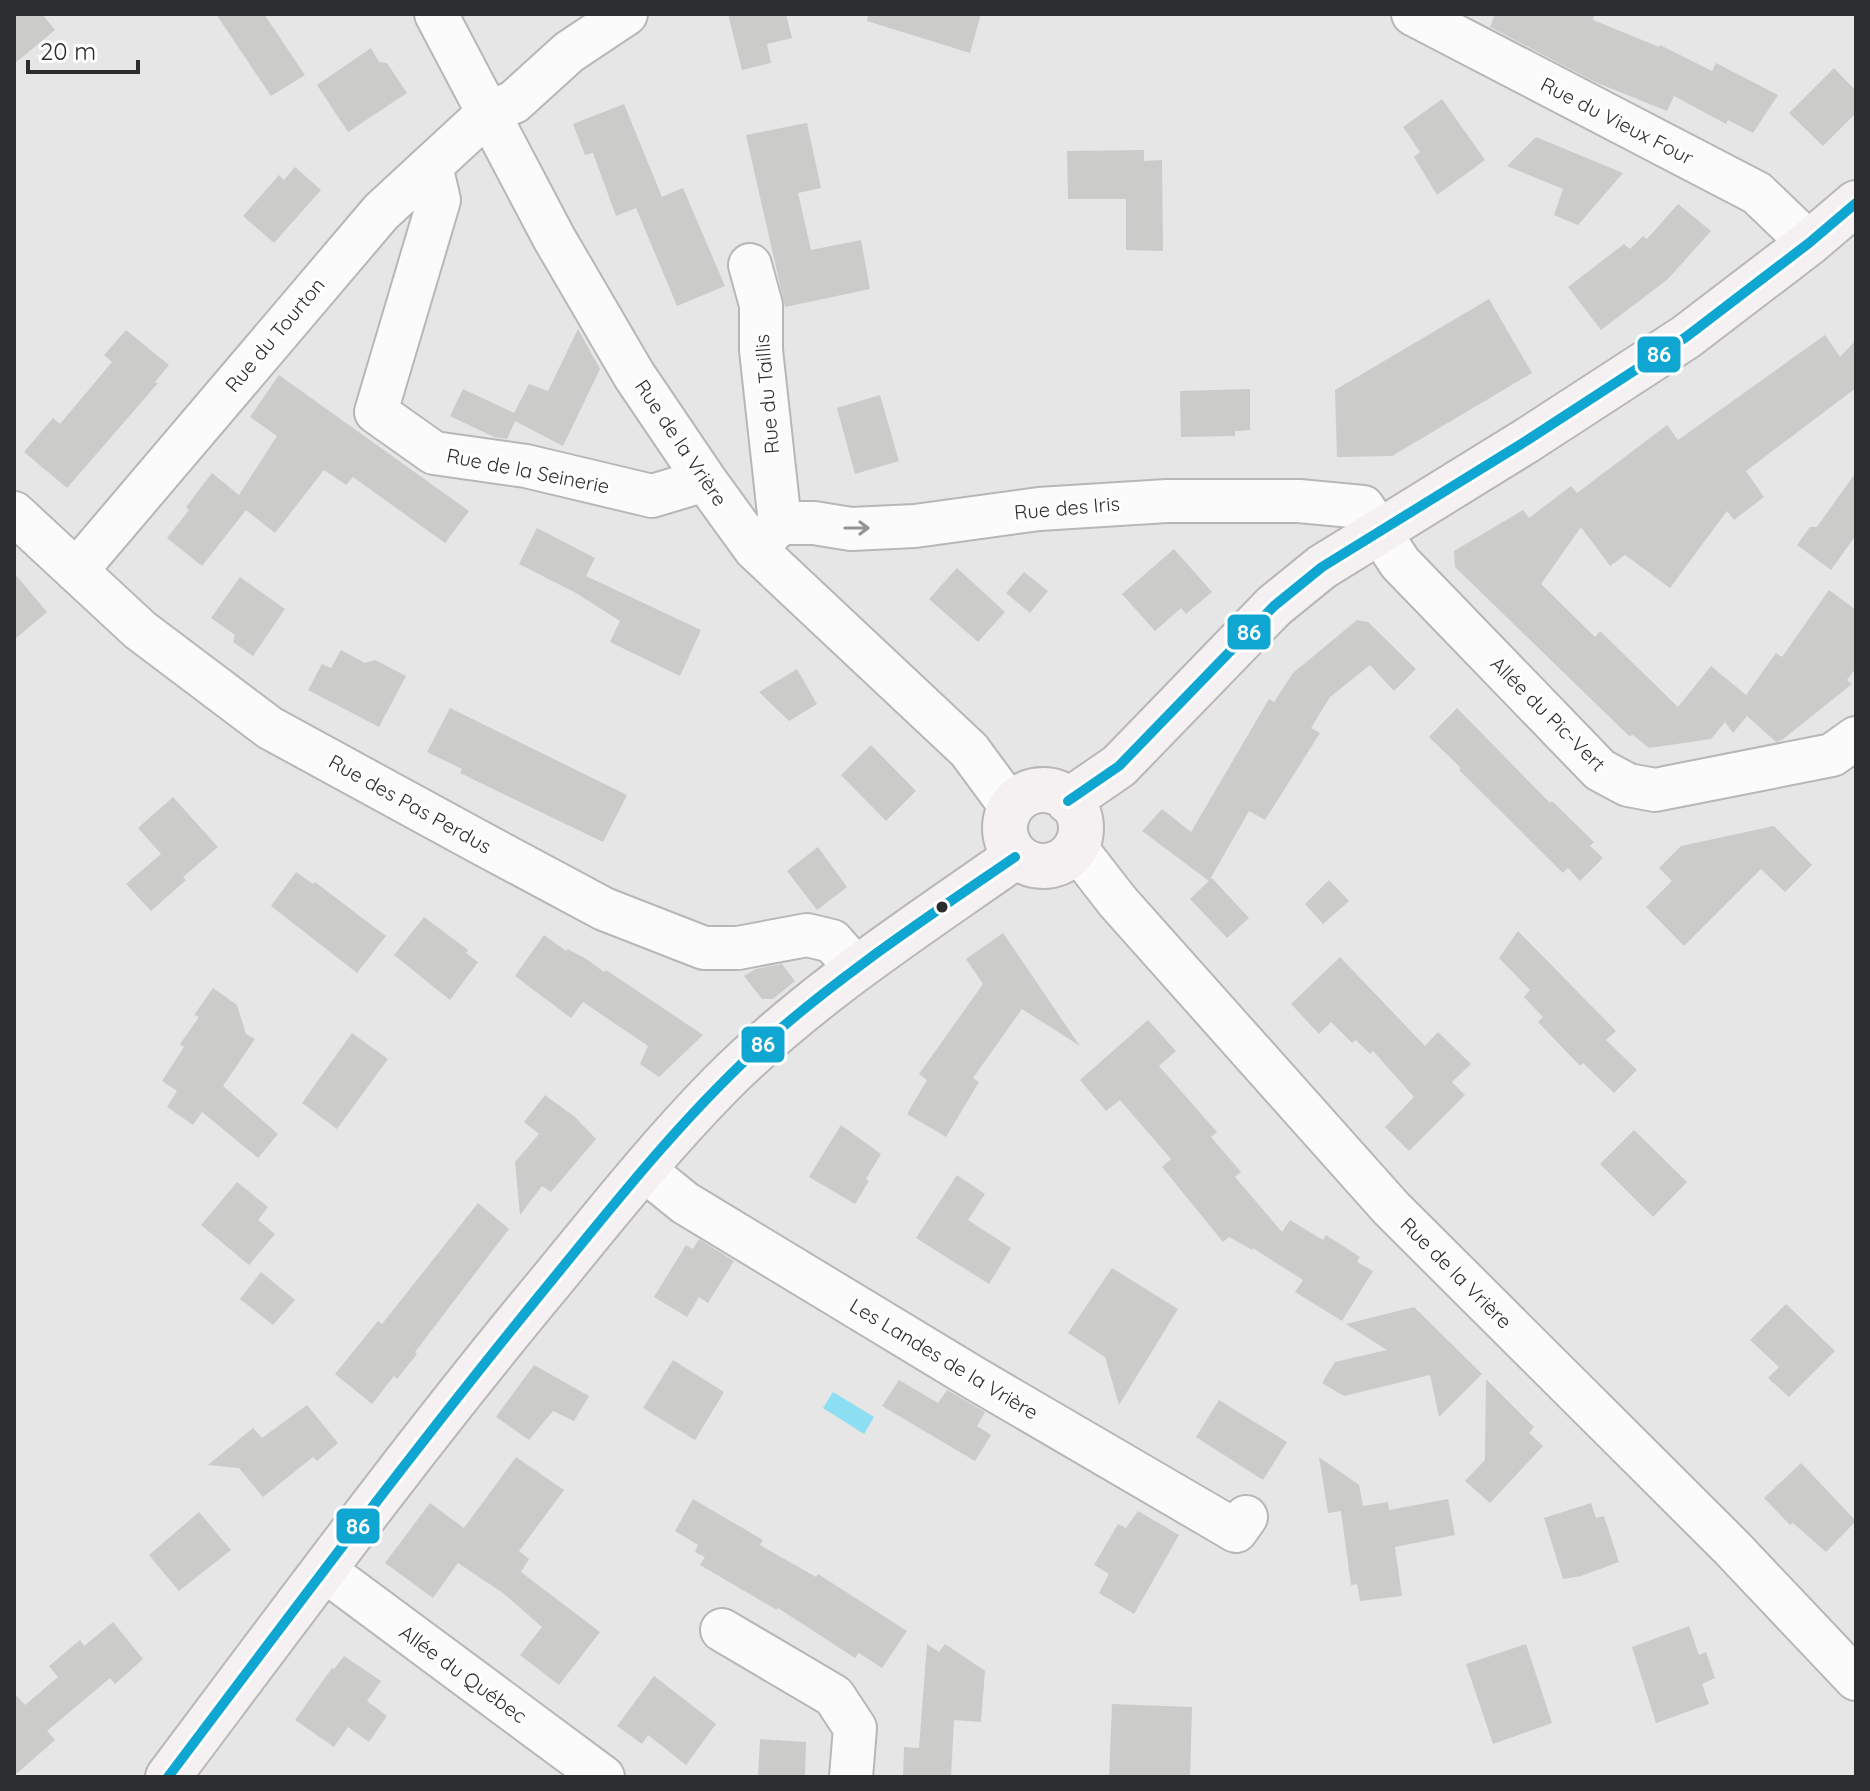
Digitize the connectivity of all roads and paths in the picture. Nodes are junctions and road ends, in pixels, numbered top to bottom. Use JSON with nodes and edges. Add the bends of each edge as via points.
{"nodes":[{"id":1,"x":436,"y":14,"type":"edge"},
{"id":2,"x":626,"y":14,"type":"edge"},
{"id":3,"x":1413,"y":14,"type":"edge"},
{"id":4,"x":488,"y":113,"type":"junction"},
{"id":5,"x":431,"y":166,"type":"junction"},
{"id":6,"x":1856,"y":203,"type":"edge"},
{"id":7,"x":1809,"y":243,"type":"junction"},
{"id":8,"x":750,"y":265,"type":"dead end"},
{"id":9,"x":705,"y":480,"type":"junction"},
{"id":10,"x":14,"y":513,"type":"edge"},
{"id":11,"x":1378,"y":531,"type":"junction"},
{"id":12,"x":768,"y":536,"type":"junction"},
{"id":13,"x":76,"y":571,"type":"junction"},
{"id":14,"x":1856,"y":738,"type":"edge"},
{"id":15,"x":1068,"y":801,"type":"junction"},
{"id":16,"x":1011,"y":807,"type":"junction"},
{"id":17,"x":1076,"y":848,"type":"junction"},
{"id":18,"x":1015,"y":857,"type":"junction"},
{"id":19,"x":856,"y":968,"type":"junction"},
{"id":20,"x":643,"y":1169,"type":"junction"},
{"id":21,"x":1246,"y":1517,"type":"dead end"},
{"id":22,"x":324,"y":1570,"type":"junction"},
{"id":23,"x":722,"y":1630,"type":"dead end"},
{"id":24,"x":1855,"y":1676,"type":"edge"},
{"id":25,"x":168,"y":1777,"type":"edge"},
{"id":26,"x":603,"y":1777,"type":"edge"},
{"id":27,"x":851,"y":1777,"type":"edge"}],
"edges":[{"from":1,"to":4,"type":"street","name":"Rue de la Vrière"},
{"from":2,"to":4,"type":"street","via":[[569,52],[514,102]]},
{"from":3,"to":7,"type":"street","name":"Rue du Vieux Four","via":[[1757,193]]},
{"from":4,"to":5,"type":"street","name":"Rue du Tourton"},
{"from":4,"to":9,"type":"street","name":"Rue de la Vrière","via":[[634,375]]},
{"from":5,"to":9,"type":"street","name":"Rue de la Seinerie","via":[[439,200],[376,412],[434,453],[526,466],[652,496]]},
{"from":5,"to":13,"type":"street","name":"Rue du Tourton","via":[[371,223]]},
{"from":6,"to":7,"type":"street"},
{"from":7,"to":11,"type":"street","via":[[1686,337]]},
{"from":8,"to":12,"type":"street","name":"Rue du Taillis","via":[[761,305]]},
{"from":9,"to":12,"type":"street","name":"Rue de la Vrière"},
{"from":10,"to":13,"type":"street","name":"Rue des Pas Perdus"},
{"from":12,"to":11,"type":"street","name":"Rue des Iris","one_way":true,"via":[[814,523],[851,529],[915,526],[1039,509],[1167,501],[1299,501],[1363,507]]},
{"from":11,"to":14,"type":"street","name":"Allée du Pic-Vert","via":[[1400,563],[1600,770],[1628,785],[1655,790],[1832,755]]},
{"from":11,"to":15,"type":"street","via":[[1274,606],[1119,766]]},
{"from":12,"to":16,"type":"street","name":"Rue de la Vrière","via":[[969,750]]},
{"from":13,"to":19,"type":"street","name":"Rue des Pas Perdus","via":[[140,630],[270,728],[604,909],[704,948],[738,948],[807,935],[832,941]]},
{"from":15,"to":16,"type":"street","via":[[1058,793],[1032,791]]},
{"from":15,"to":17,"type":"street","via":[[1081,822]]},
{"from":16,"to":18,"type":"street","via":[[1005,833]]},
{"from":17,"to":18,"type":"street","via":[[1056,865],[1029,864]]},
{"from":17,"to":24,"type":"street","name":"Rue de la Vrière","via":[[1391,1208]]},
{"from":18,"to":19,"type":"street"},
{"from":19,"to":20,"type":"street","via":[[722,1084]]},
{"from":20,"to":21,"type":"street","name":"Les Landes de la Vrière","via":[[685,1203],[1236,1531]]},
{"from":20,"to":22,"type":"street"},
{"from":22,"to":25,"type":"street"},
{"from":22,"to":26,"type":"street","name":"Allée du Québec"},
{"from":23,"to":27,"type":"street","via":[[834,1696],[855,1728]]}]}
